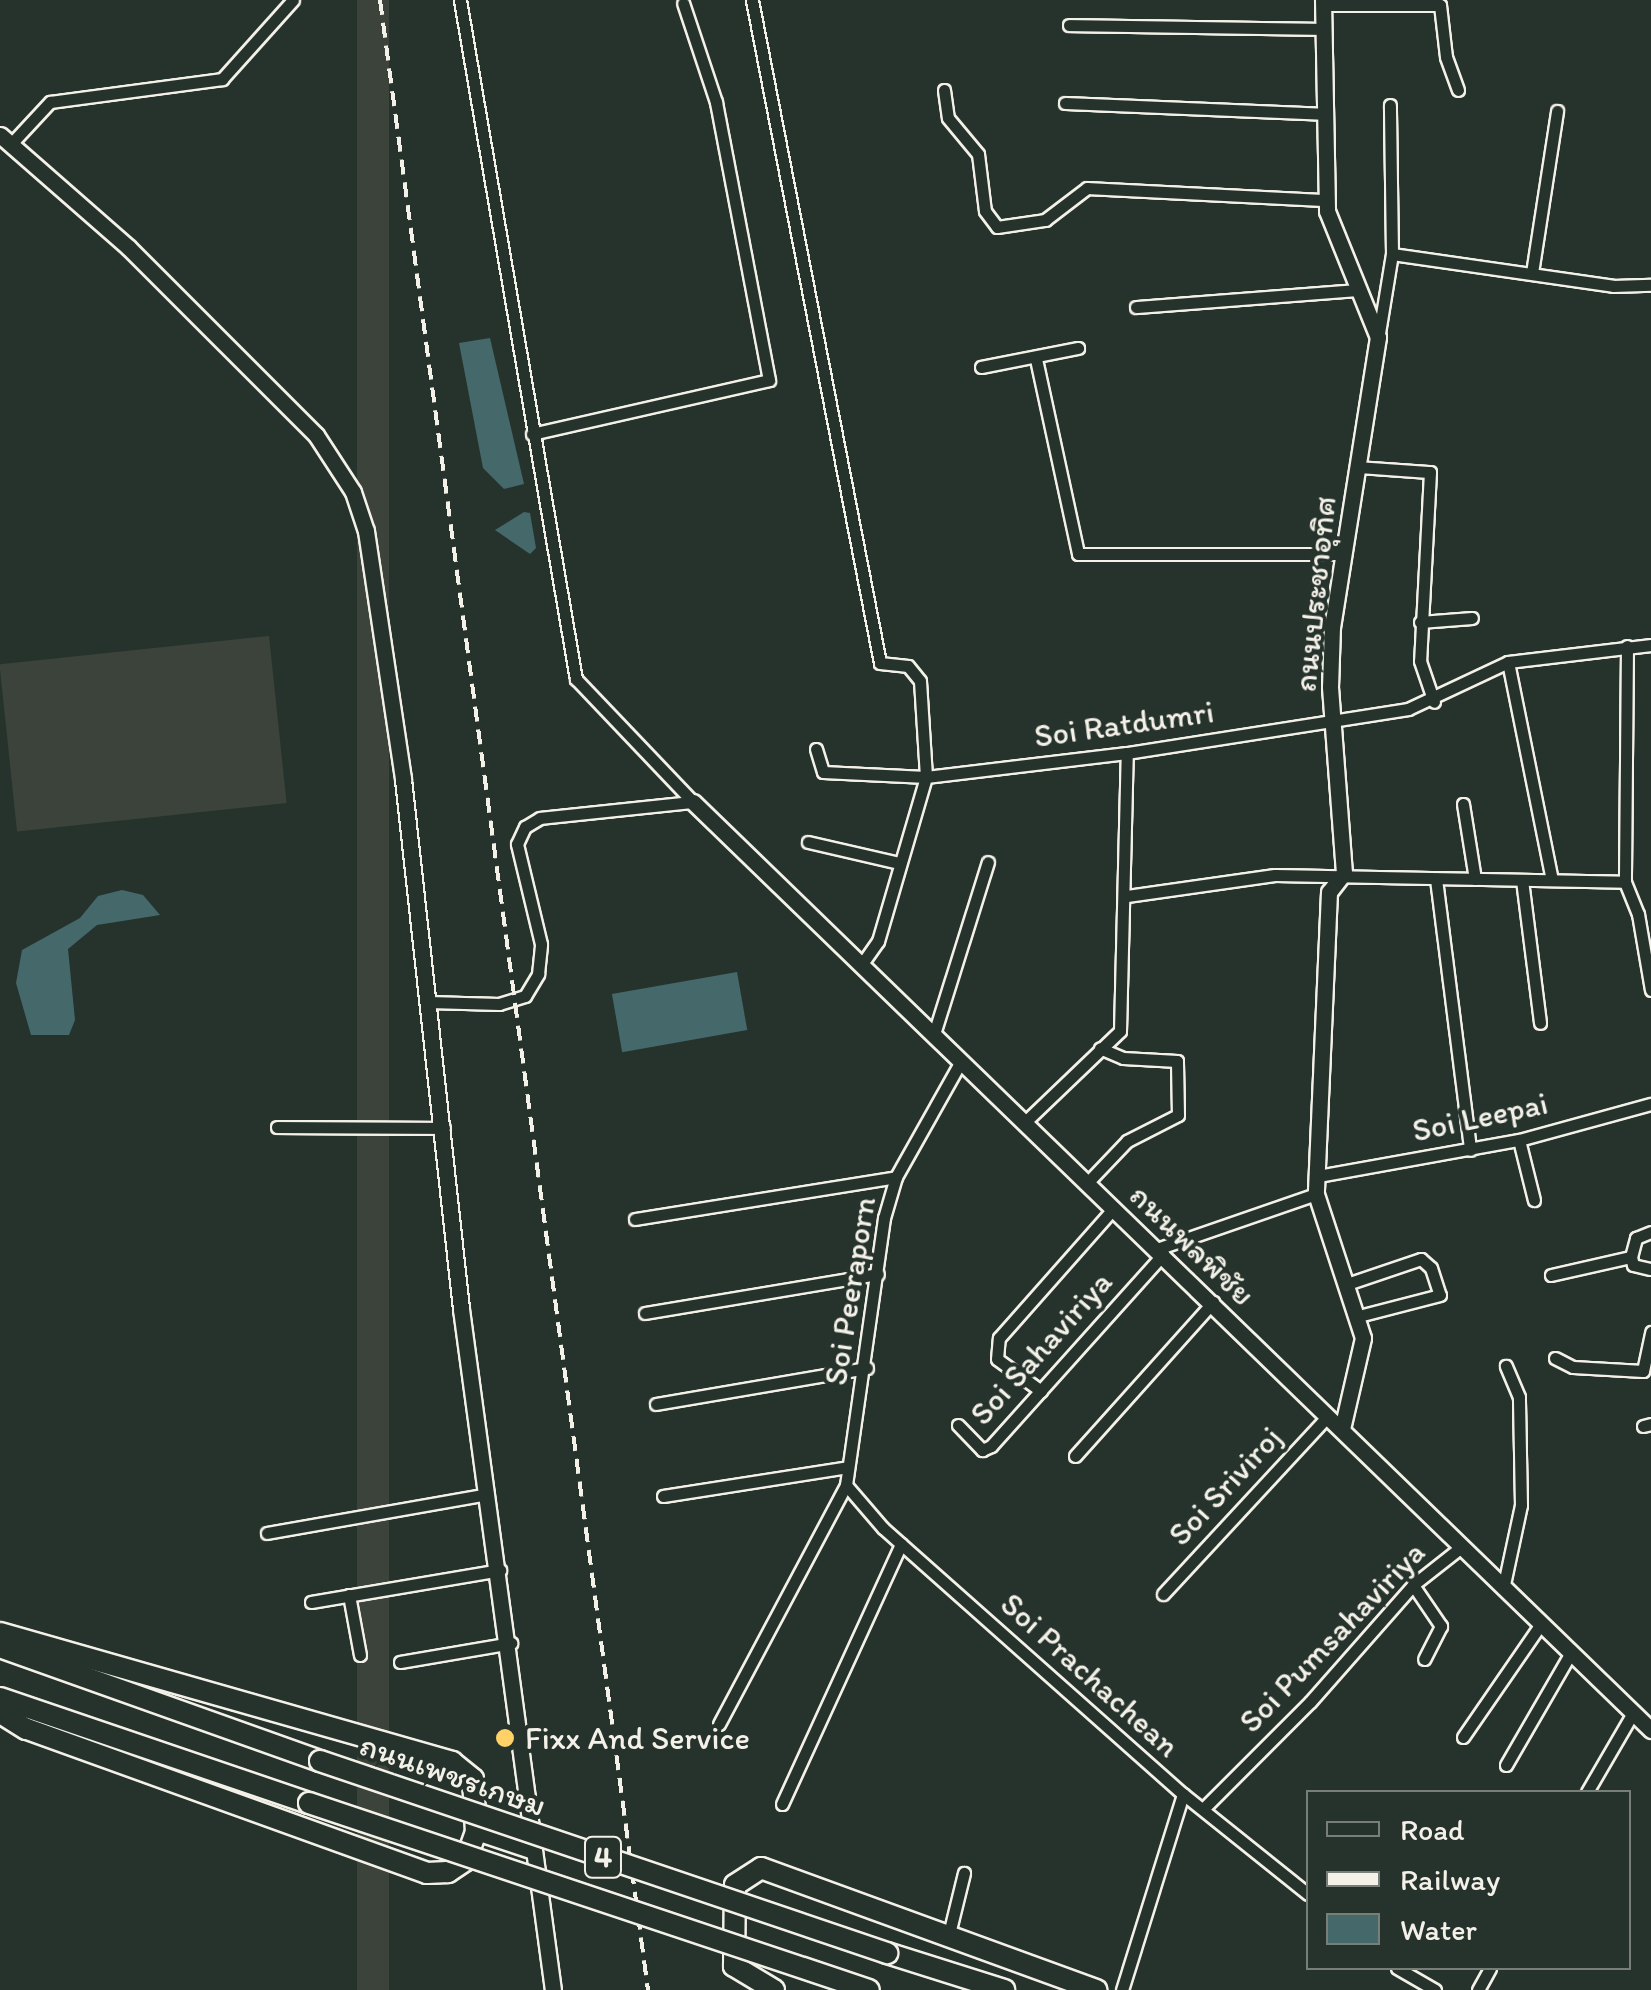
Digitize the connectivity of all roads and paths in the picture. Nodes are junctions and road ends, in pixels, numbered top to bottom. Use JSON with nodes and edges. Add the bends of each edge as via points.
{"nodes":[{"id":1,"x":293,"y":0,"type":"edge"},
{"id":2,"x":460,"y":0,"type":"edge"},
{"id":3,"x":752,"y":0,"type":"edge"},
{"id":4,"x":1323,"y":2,"type":"edge"},
{"id":5,"x":683,"y":3,"type":"dead end"},
{"id":6,"x":1069,"y":25,"type":"dead end"},
{"id":7,"x":1321,"y":29,"type":"junction"},
{"id":8,"x":944,"y":90,"type":"dead end"},
{"id":9,"x":1458,"y":90,"type":"dead end"},
{"id":10,"x":1065,"y":102,"type":"dead end"},
{"id":11,"x":1390,"y":106,"type":"dead end"},
{"id":12,"x":1557,"y":110,"type":"dead end"},
{"id":13,"x":1323,"y":114,"type":"junction"},
{"id":14,"x":5,"y":140,"type":"edge"},
{"id":15,"x":1327,"y":200,"type":"junction"},
{"id":16,"x":1392,"y":254,"type":"junction"},
{"id":17,"x":1532,"y":273,"type":"junction"},
{"id":18,"x":1651,"y":285,"type":"edge"},
{"id":19,"x":1358,"y":290,"type":"junction"},
{"id":20,"x":1136,"y":307,"type":"dead end"},
{"id":21,"x":1378,"y":337,"type":"junction"},
{"id":22,"x":1078,"y":348,"type":"dead end"},
{"id":23,"x":1036,"y":360,"type":"junction"},
{"id":24,"x":981,"y":368,"type":"dead end"},
{"id":25,"x":532,"y":434,"type":"junction"},
{"id":26,"x":1358,"y":467,"type":"junction"},
{"id":27,"x":1343,"y":554,"type":"junction"},
{"id":28,"x":1472,"y":618,"type":"dead end"},
{"id":29,"x":1420,"y":622,"type":"junction"},
{"id":30,"x":1651,"y":644,"type":"edge"},
{"id":31,"x":1627,"y":646,"type":"junction"},
{"id":32,"x":1508,"y":662,"type":"junction"},
{"id":33,"x":1434,"y":702,"type":"junction"},
{"id":34,"x":1329,"y":722,"type":"junction"},
{"id":35,"x":816,"y":749,"type":"dead end"},
{"id":36,"x":1127,"y":753,"type":"junction"},
{"id":37,"x":926,"y":777,"type":"junction"},
{"id":38,"x":693,"y":802,"type":"junction"},
{"id":39,"x":1464,"y":804,"type":"dead end"},
{"id":40,"x":808,"y":842,"type":"dead end"},
{"id":41,"x":988,"y":862,"type":"dead end"},
{"id":42,"x":898,"y":863,"type":"junction"},
{"id":43,"x":1344,"y":874,"type":"junction"},
{"id":44,"x":1436,"y":879,"type":"junction"},
{"id":45,"x":1476,"y":879,"type":"junction"},
{"id":46,"x":1522,"y":880,"type":"junction"},
{"id":47,"x":1552,"y":880,"type":"junction"},
{"id":48,"x":1625,"y":882,"type":"junction"},
{"id":49,"x":1126,"y":896,"type":"junction"},
{"id":50,"x":862,"y":964,"type":"junction"},
{"id":51,"x":1651,"y":990,"type":"edge"},
{"id":52,"x":429,"y":1002,"type":"junction"},
{"id":53,"x":1540,"y":1023,"type":"dead end"},
{"id":54,"x":934,"y":1034,"type":"junction"},
{"id":55,"x":1100,"y":1048,"type":"junction"},
{"id":56,"x":961,"y":1062,"type":"junction"},
{"id":57,"x":1651,"y":1104,"type":"edge"},
{"id":58,"x":1024,"y":1123,"type":"junction"},
{"id":59,"x":277,"y":1127,"type":"dead end"},
{"id":60,"x":444,"y":1128,"type":"junction"},
{"id":61,"x":1519,"y":1140,"type":"junction"},
{"id":62,"x":1470,"y":1150,"type":"junction"},
{"id":63,"x":1318,"y":1176,"type":"junction"},
{"id":64,"x":896,"y":1177,"type":"junction"},
{"id":65,"x":1088,"y":1182,"type":"junction"},
{"id":66,"x":1316,"y":1194,"type":"junction"},
{"id":67,"x":1534,"y":1200,"type":"dead end"},
{"id":68,"x":1114,"y":1208,"type":"junction"},
{"id":69,"x":636,"y":1219,"type":"dead end"},
{"id":70,"x":1651,"y":1232,"type":"edge"},
{"id":71,"x":1160,"y":1252,"type":"junction"},
{"id":72,"x":1630,"y":1257,"type":"junction"},
{"id":73,"x":1651,"y":1269,"type":"edge"},
{"id":74,"x":878,"y":1274,"type":"junction"},
{"id":75,"x":1551,"y":1275,"type":"dead end"},
{"id":76,"x":1347,"y":1284,"type":"junction"},
{"id":77,"x":1213,"y":1302,"type":"junction"},
{"id":78,"x":645,"y":1313,"type":"dead end"},
{"id":79,"x":1359,"y":1316,"type":"junction"},
{"id":80,"x":1651,"y":1332,"type":"edge"},
{"id":81,"x":1555,"y":1358,"type":"dead end"},
{"id":82,"x":1506,"y":1366,"type":"dead end"},
{"id":83,"x":867,"y":1368,"type":"junction"},
{"id":84,"x":1040,"y":1391,"type":"junction"},
{"id":85,"x":656,"y":1404,"type":"dead end"},
{"id":86,"x":1328,"y":1416,"type":"junction"},
{"id":87,"x":958,"y":1425,"type":"dead end"},
{"id":88,"x":1342,"y":1429,"type":"junction"},
{"id":89,"x":1075,"y":1456,"type":"dead end"},
{"id":90,"x":848,"y":1467,"type":"junction"},
{"id":91,"x":846,"y":1485,"type":"junction"},
{"id":92,"x":488,"y":1494,"type":"junction"},
{"id":93,"x":663,"y":1496,"type":"dead end"},
{"id":94,"x":268,"y":1533,"type":"dead end"},
{"id":95,"x":901,"y":1544,"type":"junction"},
{"id":96,"x":1460,"y":1548,"type":"junction"},
{"id":97,"x":500,"y":1570,"type":"junction"},
{"id":98,"x":1413,"y":1585,"type":"junction"},
{"id":99,"x":1503,"y":1588,"type":"junction"},
{"id":100,"x":1163,"y":1594,"type":"dead end"},
{"id":101,"x":349,"y":1595,"type":"junction"},
{"id":102,"x":311,"y":1602,"type":"dead end"},
{"id":103,"x":1542,"y":1624,"type":"junction"},
{"id":104,"x":0,"y":1633,"type":"edge"},
{"id":105,"x":511,"y":1643,"type":"junction"},
{"id":106,"x":0,"y":1647,"type":"edge"},
{"id":107,"x":1570,"y":1654,"type":"junction"},
{"id":108,"x":360,"y":1655,"type":"dead end"},
{"id":109,"x":1424,"y":1659,"type":"dead end"},
{"id":110,"x":400,"y":1662,"type":"dead end"},
{"id":111,"x":0,"y":1698,"type":"edge"},
{"id":112,"x":0,"y":1713,"type":"edge"},
{"id":113,"x":1633,"y":1713,"type":"junction"},
{"id":114,"x":719,"y":1724,"type":"dead end"},
{"id":115,"x":1651,"y":1728,"type":"edge"},
{"id":116,"x":1463,"y":1737,"type":"dead end"},
{"id":117,"x":1506,"y":1764,"type":"dead end"},
{"id":118,"x":1587,"y":1790,"type":"edge"},
{"id":119,"x":1182,"y":1794,"type":"junction"},
{"id":120,"x":782,"y":1804,"type":"dead end"},
{"id":121,"x":1202,"y":1808,"type":"junction"},
{"id":122,"x":476,"y":1832,"type":"junction"},
{"id":123,"x":533,"y":1852,"type":"junction"},
{"id":124,"x":964,"y":1873,"type":"dead end"},
{"id":125,"x":1306,"y":1892,"type":"edge"},
{"id":126,"x":949,"y":1934,"type":"junction"},
{"id":127,"x":1400,"y":1970,"type":"edge"},
{"id":128,"x":553,"y":1990,"type":"edge"},
{"id":129,"x":774,"y":1990,"type":"edge"},
{"id":130,"x":869,"y":1990,"type":"edge"},
{"id":131,"x":1004,"y":1990,"type":"edge"},
{"id":132,"x":1096,"y":1990,"type":"edge"},
{"id":133,"x":1122,"y":1990,"type":"edge"},
{"id":134,"x":1434,"y":1990,"type":"edge"}],
"edges":[{"from":1,"to":14,"type":"street","via":[[222,79],[50,102]]},
{"from":2,"to":25,"type":"street"},
{"from":3,"to":37,"type":"street","via":[[880,662],[918,674]]},
{"from":4,"to":7,"type":"street"},
{"from":4,"to":9,"type":"street","via":[[1440,5]]},
{"from":5,"to":25,"type":"street","via":[[716,102],[769,380]]},
{"from":6,"to":7,"type":"street"},
{"from":7,"to":13,"type":"street"},
{"from":8,"to":15,"type":"street","via":[[948,118],[978,154],[985,211],[997,227],[1045,220],[1087,188]]},
{"from":10,"to":13,"type":"street"},
{"from":11,"to":16,"type":"street"},
{"from":12,"to":17,"type":"street"},
{"from":13,"to":15,"type":"street"},
{"from":14,"to":52,"type":"street","via":[[198,316],[316,435],[354,492],[366,531],[397,740]]},
{"from":15,"to":19,"type":"street"},
{"from":16,"to":17,"type":"street"},
{"from":16,"to":21,"type":"street"},
{"from":17,"to":18,"type":"street"},
{"from":19,"to":20,"type":"street"},
{"from":19,"to":21,"type":"street"},
{"from":21,"to":26,"type":"street","name":"ถนนประชาอุทิศ"},
{"from":22,"to":23,"type":"street"},
{"from":23,"to":24,"type":"street"},
{"from":23,"to":27,"type":"street","via":[[1078,554]]},
{"from":25,"to":38,"type":"street","via":[[576,679]]},
{"from":26,"to":27,"type":"street","name":"ถนนประชาอุทิศ"},
{"from":26,"to":29,"type":"street","via":[[1430,472]]},
{"from":27,"to":34,"type":"street","name":"ถนนประชาอุทิศ"},
{"from":28,"to":29,"type":"street"},
{"from":29,"to":33,"type":"street","via":[[1420,660]]},
{"from":30,"to":31,"type":"street"},
{"from":31,"to":32,"type":"street"},
{"from":31,"to":48,"type":"street"},
{"from":32,"to":33,"type":"street","name":"Soi Ratdumri"},
{"from":32,"to":47,"type":"street"},
{"from":33,"to":34,"type":"street","name":"Soi Ratdumri"},
{"from":34,"to":36,"type":"street","name":"Soi Ratdumri"},
{"from":34,"to":43,"type":"street","name":"ถนนประชาอุทิศ"},
{"from":35,"to":37,"type":"street","name":"Soi Ratdumri","via":[[823,772]]},
{"from":36,"to":37,"type":"street","name":"Soi Ratdumri"},
{"from":36,"to":49,"type":"street"},
{"from":37,"to":42,"type":"street"},
{"from":38,"to":50,"type":"street","name":"ถนนพลพิชัย"},
{"from":38,"to":52,"type":"street","via":[[540,818],[524,828],[516,844],[541,944],[538,974],[525,996],[499,1004]]},
{"from":39,"to":45,"type":"street"},
{"from":40,"to":42,"type":"street"},
{"from":41,"to":54,"type":"street"},
{"from":42,"to":50,"type":"street","via":[[878,941]]},
{"from":43,"to":44,"type":"street"},
{"from":43,"to":49,"type":"street","via":[[1275,875]]},
{"from":43,"to":63,"type":"street","name":"ถนนประชาอุทิศ","via":[[1329,892]]},
{"from":44,"to":45,"type":"street"},
{"from":44,"to":62,"type":"street"},
{"from":45,"to":46,"type":"street"},
{"from":46,"to":47,"type":"street"},
{"from":46,"to":53,"type":"street"},
{"from":47,"to":48,"type":"street"},
{"from":48,"to":51,"type":"street","via":[[1638,914]]},
{"from":49,"to":55,"type":"street","via":[[1120,1031]]},
{"from":50,"to":54,"type":"street","name":"ถนนพลพิชัย"},
{"from":52,"to":60,"type":"street"},
{"from":54,"to":56,"type":"street","name":"ถนนพลพิชัย"},
{"from":55,"to":58,"type":"street"},
{"from":55,"to":65,"type":"street","via":[[1123,1058],[1176,1061],[1178,1115],[1127,1140]]},
{"from":56,"to":58,"type":"street","name":"ถนนพลพิชัย"},
{"from":56,"to":64,"type":"street","name":"Soi Peeraporn"},
{"from":57,"to":61,"type":"street","name":"Soi Leepai"},
{"from":58,"to":65,"type":"street","name":"ถนนพลพิชัย"},
{"from":59,"to":60,"type":"street"},
{"from":60,"to":92,"type":"street"},
{"from":61,"to":62,"type":"street","name":"Soi Leepai"},
{"from":61,"to":67,"type":"street"},
{"from":62,"to":63,"type":"street","name":"Soi Leepai"},
{"from":63,"to":66,"type":"street","name":"ถนนประชาอุทิศ"},
{"from":64,"to":69,"type":"street","via":[[677,1206]]},
{"from":64,"to":74,"type":"street","name":"Soi Peeraporn"},
{"from":65,"to":68,"type":"street","name":"ถนนพลพิชัย"},
{"from":66,"to":71,"type":"street"},
{"from":66,"to":76,"type":"street","name":"ถนนประชาอุทิศ"},
{"from":68,"to":71,"type":"street","name":"ถนนพลพิชัย"},
{"from":68,"to":84,"type":"street","via":[[999,1338],[997,1359]]},
{"from":70,"to":72,"type":"street","via":[[1636,1238]]},
{"from":71,"to":77,"type":"street","name":"ถนนพลพิชัย"},
{"from":71,"to":84,"type":"street","name":"Soi Sahaviriya"},
{"from":72,"to":73,"type":"street"},
{"from":72,"to":75,"type":"street"},
{"from":74,"to":78,"type":"street"},
{"from":74,"to":83,"type":"street","name":"Soi Peeraporn"},
{"from":76,"to":79,"type":"street","name":"ถนนประชาอุทิศ"},
{"from":76,"to":79,"type":"street","via":[[1420,1259],[1440,1294]]},
{"from":77,"to":86,"type":"street","name":"ถนนพลพิชัย"},
{"from":77,"to":89,"type":"street"},
{"from":79,"to":88,"type":"street","name":"ถนนประชาอุทิศ","via":[[1357,1380]]},
{"from":80,"to":81,"type":"street","via":[[1643,1371],[1573,1367]]},
{"from":82,"to":99,"type":"street","via":[[1520,1397],[1521,1505]]},
{"from":83,"to":85,"type":"street"},
{"from":83,"to":90,"type":"street","name":"Soi Peeraporn"},
{"from":84,"to":87,"type":"street","name":"Soi Sahaviriya","via":[[986,1450]]},
{"from":86,"to":88,"type":"street","name":"ถนนพลพิชัย"},
{"from":86,"to":100,"type":"street","name":"Soi Sriviroj"},
{"from":88,"to":96,"type":"street","name":"ถนนพลพิชัย"},
{"from":90,"to":91,"type":"street","name":"Soi Peeraporn"},
{"from":90,"to":93,"type":"street"},
{"from":91,"to":95,"type":"street","name":"Soi Prachachean"},
{"from":91,"to":114,"type":"street"},
{"from":92,"to":94,"type":"street"},
{"from":92,"to":97,"type":"street"},
{"from":95,"to":119,"type":"street","name":"Soi Prachachean"},
{"from":95,"to":120,"type":"street"},
{"from":96,"to":98,"type":"street","name":"Soi Pumsahaviriya"},
{"from":96,"to":99,"type":"street","name":"ถนนพลพิชัย"},
{"from":97,"to":101,"type":"street"},
{"from":97,"to":105,"type":"street"},
{"from":98,"to":109,"type":"street","via":[[1441,1626]]},
{"from":98,"to":121,"type":"street","name":"Soi Pumsahaviriya","via":[[1310,1702]]},
{"from":99,"to":103,"type":"street","name":"ถนนพลพิชัย"},
{"from":101,"to":102,"type":"street"},
{"from":101,"to":108,"type":"street"},
{"from":103,"to":107,"type":"street","name":"ถนนพลพิชัย"},
{"from":103,"to":116,"type":"street"},
{"from":104,"to":122,"type":"highway","via":[[452,1762],[473,1779]]},
{"from":105,"to":110,"type":"street"},
{"from":105,"to":123,"type":"street"},
{"from":106,"to":131,"type":"highway","name":"ถนนเพชรเกษม","number":"4","bridge":true,"via":[[320,1762]]},
{"from":107,"to":113,"type":"street","name":"ถนนพลพิชัย"},
{"from":107,"to":117,"type":"street"},
{"from":111,"to":130,"type":"highway","number":"4","bridge":true},
{"from":112,"to":122,"type":"highway","via":[[26,1729],[426,1873],[448,1872],[466,1860]]},
{"from":113,"to":115,"type":"street","name":"ถนนพลพิชัย"},
{"from":113,"to":118,"type":"street"},
{"from":119,"to":121,"type":"street","name":"Soi Prachachean"},
{"from":119,"to":133,"type":"street"},
{"from":121,"to":125,"type":"street","name":"Soi Prachachean"},
{"from":122,"to":123,"type":"street"},
{"from":123,"to":128,"type":"street"},
{"from":124,"to":126,"type":"street"},
{"from":126,"to":129,"type":"highway","via":[[761,1868],[735,1885],[734,1966]]},
{"from":126,"to":132,"type":"highway"},
{"from":127,"to":134,"type":"street"}]}
